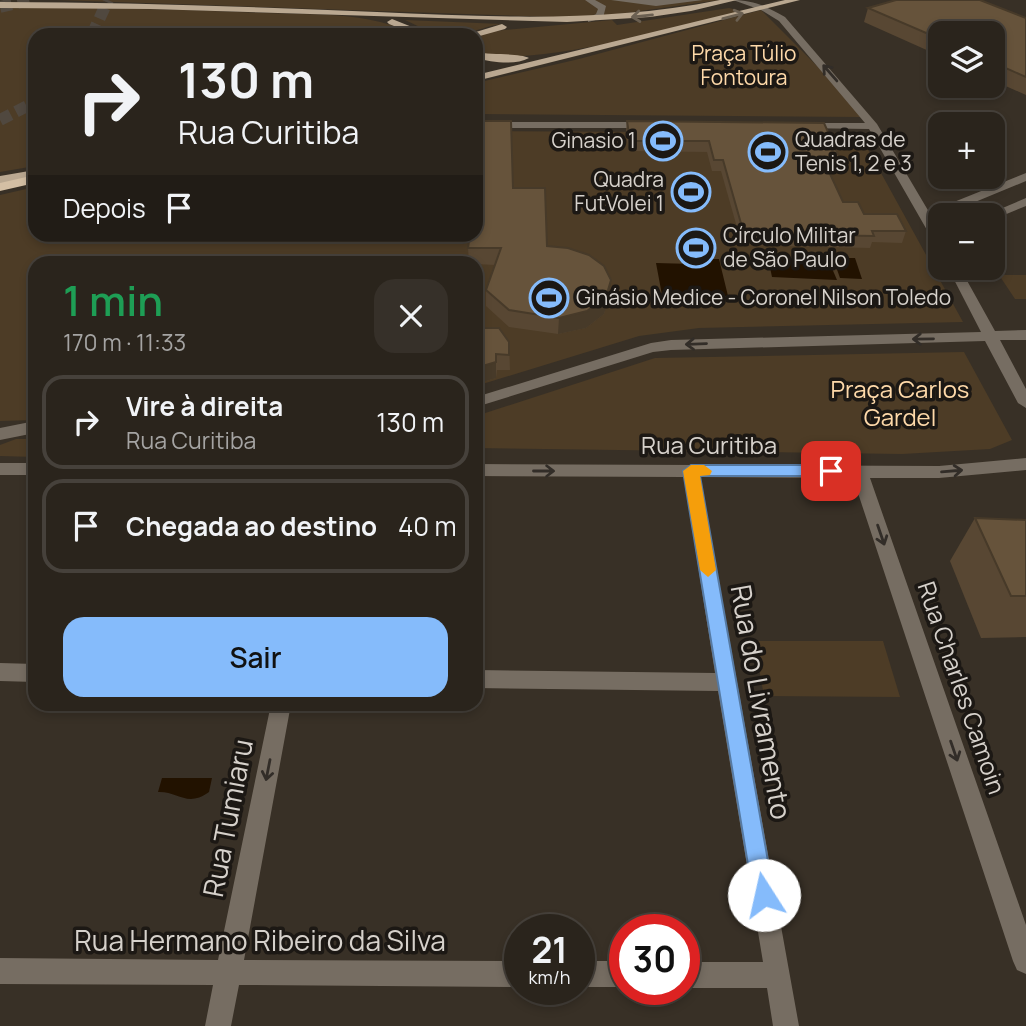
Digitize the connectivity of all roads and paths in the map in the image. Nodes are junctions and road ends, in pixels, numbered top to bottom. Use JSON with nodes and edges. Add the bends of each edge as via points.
{"nodes":[{"id":1,"x":589,"y":0,"type":"edge"},
{"id":2,"x":615,"y":0,"type":"edge"},
{"id":3,"x":699,"y":0,"type":"edge"},
{"id":4,"x":735,"y":0,"type":"edge"},
{"id":5,"x":796,"y":0,"type":"edge"},
{"id":6,"x":0,"y":5,"type":"edge"},
{"id":7,"x":764,"y":8,"type":"junction"},
{"id":8,"x":347,"y":14,"type":"junction"},
{"id":9,"x":591,"y":20,"type":"junction"},
{"id":10,"x":551,"y":22,"type":"junction"},
{"id":11,"x":408,"y":28,"type":"edge"},
{"id":12,"x":483,"y":31,"type":"edge"},
{"id":13,"x":602,"y":47,"type":"junction"},
{"id":14,"x":483,"y":56,"type":"edge"},
{"id":15,"x":483,"y":76,"type":"edge"},
{"id":16,"x":483,"y":125,"type":"edge"},
{"id":17,"x":663,"y":125,"type":"edge"},
{"id":18,"x":784,"y":125,"type":"edge"},
{"id":19,"x":873,"y":126,"type":"junction"},
{"id":20,"x":1026,"y":177,"type":"edge"},
{"id":21,"x":28,"y":178,"type":"edge"},
{"id":22,"x":28,"y":179,"type":"edge"},
{"id":23,"x":0,"y":180,"type":"edge"},
{"id":24,"x":0,"y":187,"type":"edge"},
{"id":25,"x":1026,"y":202,"type":"edge"},
{"id":26,"x":1005,"y":211,"type":"edge"},
{"id":27,"x":926,"y":218,"type":"junction"},
{"id":28,"x":928,"y":221,"type":"edge"},
{"id":29,"x":960,"y":280,"type":"edge"},
{"id":30,"x":1026,"y":335,"type":"edge"},
{"id":31,"x":991,"y":337,"type":"junction"},
{"id":32,"x":483,"y":400,"type":"edge"},
{"id":33,"x":1026,"y":403,"type":"edge"},
{"id":34,"x":28,"y":428,"type":"edge"},
{"id":35,"x":0,"y":434,"type":"edge"},
{"id":36,"x":1026,"y":464,"type":"edge"},
{"id":37,"x":0,"y":469,"type":"edge"},
{"id":38,"x":28,"y":469,"type":"edge"},
{"id":39,"x":483,"y":470,"type":"edge"},
{"id":40,"x":691,"y":471,"type":"junction"},
{"id":41,"x":859,"y":471,"type":"junction"},
{"id":42,"x":0,"y":672,"type":"edge"},
{"id":43,"x":28,"y":673,"type":"edge"},
{"id":44,"x":483,"y":679,"type":"edge"},
{"id":45,"x":727,"y":682,"type":"junction"},
{"id":46,"x":280,"y":711,"type":"edge"},
{"id":47,"x":1026,"y":961,"type":"edge"},
{"id":48,"x":0,"y":971,"type":"edge"},
{"id":49,"x":228,"y":972,"type":"junction"},
{"id":50,"x":504,"y":974,"type":"edge"},
{"id":51,"x":700,"y":975,"type":"edge"},
{"id":52,"x":777,"y":975,"type":"junction"},
{"id":53,"x":218,"y":1026,"type":"edge"},
{"id":54,"x":786,"y":1026,"type":"edge"}],
"edges":[{"from":1,"to":9,"type":"street","via":[[603,9]]},
{"from":2,"to":3,"type":"street"},
{"from":4,"to":7,"type":"street"},
{"from":4,"to":9,"type":"main road","one_way":true,"via":[[673,13]]},
{"from":5,"to":7,"type":"main road"},
{"from":6,"to":8,"type":"main road"},
{"from":13,"to":7,"type":"main road","one_way":true},
{"from":19,"to":7,"type":"street","one_way":true,"via":[[782,19]]},
{"from":8,"to":10,"type":"main road"},
{"from":8,"to":11,"type":"main road"},
{"from":9,"to":10,"type":"main road"},
{"from":10,"to":12,"type":"main road"},
{"from":13,"to":14,"type":"main road","via":[[506,59]]},
{"from":13,"to":15,"type":"main road"},
{"from":16,"to":17,"type":"street"},
{"from":18,"to":19,"type":"street"},
{"from":19,"to":27,"type":"street"},
{"from":20,"to":27,"type":"street"},
{"from":21,"to":23,"type":"main road"},
{"from":22,"to":24,"type":"highway"},
{"from":25,"to":26,"type":"street"},
{"from":27,"to":28,"type":"street"},
{"from":29,"to":31,"type":"street"},
{"from":30,"to":31,"type":"street"},
{"from":31,"to":32,"type":"street","one_way":true,"via":[[671,345]]},
{"from":31,"to":33,"type":"street"},
{"from":34,"to":35,"type":"street"},
{"from":41,"to":36,"type":"street","name":"Rua Curitiba","one_way":true,"via":[[939,472]]},
{"from":37,"to":38,"type":"street"},
{"from":39,"to":40,"type":"street","name":"Rua Curitiba","one_way":true},
{"from":40,"to":41,"type":"street","name":"Rua Curitiba"},
{"from":40,"to":45,"type":"street","name":"Rua do Livramento"},
{"from":41,"to":47,"type":"street","name":"Rua Charles Camoin","one_way":true},
{"from":42,"to":43,"type":"street"},
{"from":44,"to":45,"type":"street"},
{"from":45,"to":52,"type":"street","name":"Rua do Livramento"},
{"from":46,"to":49,"type":"street","name":"Rua Tumiaru","one_way":true},
{"from":48,"to":49,"type":"street","name":"Rua Hermano Ribeiro da Silva"},
{"from":49,"to":50,"type":"street","name":"Rua Hermano Ribeiro da Silva"},
{"from":49,"to":53,"type":"street","name":"Rua Tumiaru"},
{"from":51,"to":52,"type":"street"},
{"from":52,"to":54,"type":"street","name":"Rua do Livramento"}]}
